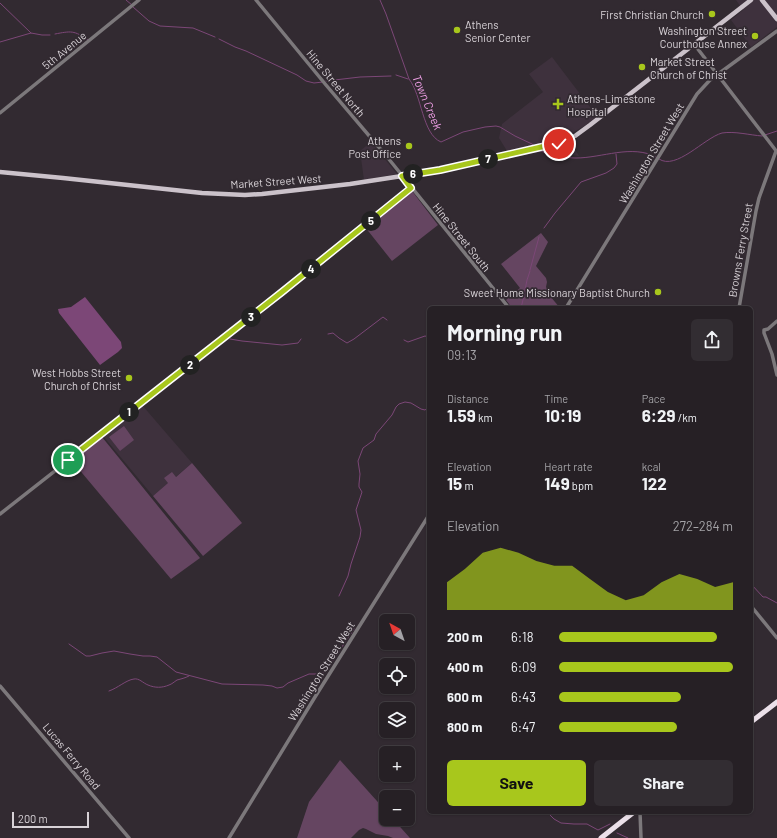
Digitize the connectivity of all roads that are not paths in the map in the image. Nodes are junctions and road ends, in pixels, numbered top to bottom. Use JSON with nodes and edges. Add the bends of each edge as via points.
{"nodes":[{"id":1,"x":139,"y":0,"type":"edge"},
{"id":2,"x":256,"y":0,"type":"edge"},
{"id":3,"x":751,"y":0,"type":"edge"},
{"id":4,"x":762,"y":0,"type":"edge"},
{"id":5,"x":777,"y":19,"type":"edge"},
{"id":6,"x":777,"y":31,"type":"edge"},
{"id":7,"x":694,"y":44,"type":"junction"},
{"id":8,"x":718,"y":74,"type":"junction"},
{"id":9,"x":0,"y":113,"type":"edge"},
{"id":10,"x":777,"y":151,"type":"edge"},
{"id":11,"x":0,"y":172,"type":"edge"},
{"id":12,"x":402,"y":176,"type":"junction"},
{"id":13,"x":411,"y":188,"type":"junction"},
{"id":14,"x":507,"y":306,"type":"edge"},
{"id":15,"x":567,"y":306,"type":"edge"},
{"id":16,"x":739,"y":306,"type":"edge"},
{"id":17,"x":777,"y":321,"type":"edge"},
{"id":18,"x":777,"y":375,"type":"edge"},
{"id":19,"x":0,"y":514,"type":"edge"},
{"id":20,"x":427,"y":518,"type":"edge"},
{"id":21,"x":753,"y":608,"type":"edge"},
{"id":22,"x":777,"y":638,"type":"edge"},
{"id":23,"x":0,"y":686,"type":"edge"},
{"id":24,"x":777,"y":702,"type":"edge"},
{"id":25,"x":753,"y":720,"type":"edge"},
{"id":26,"x":631,"y":814,"type":"edge"},
{"id":27,"x":640,"y":814,"type":"edge"},
{"id":28,"x":130,"y":838,"type":"edge"},
{"id":29,"x":229,"y":838,"type":"edge"},
{"id":30,"x":601,"y":838,"type":"edge"},
{"id":31,"x":641,"y":838,"type":"edge"}],
"edges":[{"from":1,"to":9,"type":"street","name":"5th Avenue"},
{"from":2,"to":12,"type":"street","name":"Hine Street North"},
{"from":3,"to":7,"type":"main road","name":"Market Street West"},
{"from":4,"to":5,"type":"main road"},
{"from":6,"to":8,"type":"street","name":"Washington Street West"},
{"from":7,"to":8,"type":"street"},
{"from":7,"to":12,"type":"main road","name":"Market Street West","via":[[575,136],[542,147]]},
{"from":8,"to":10,"type":"street"},
{"from":8,"to":15,"type":"street","name":"Washington Street West","via":[[697,94]]},
{"from":10,"to":16,"type":"street","name":"Browns Ferry Street","via":[[759,198]]},
{"from":11,"to":12,"type":"main road","name":"Market Street West","via":[[202,193],[245,195]]},
{"from":12,"to":13,"type":"street","name":"Hine Street South"},
{"from":13,"to":14,"type":"street","name":"Hine Street South"},
{"from":13,"to":19,"type":"street"},
{"from":17,"to":18,"type":"street","via":[[764,330]]},
{"from":20,"to":29,"type":"street","name":"Washington Street West"},
{"from":21,"to":22,"type":"street"},
{"from":23,"to":28,"type":"street","name":"Lucas Ferry Road"},
{"from":24,"to":25,"type":"highway"},
{"from":26,"to":30,"type":"highway"},
{"from":27,"to":31,"type":"street"}]}
